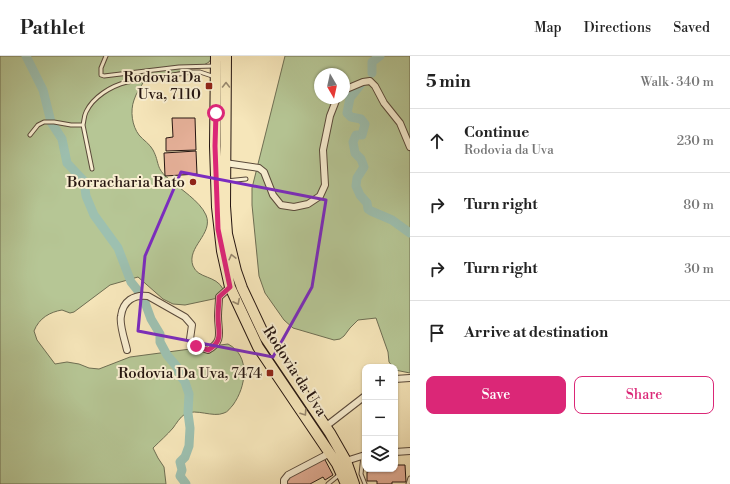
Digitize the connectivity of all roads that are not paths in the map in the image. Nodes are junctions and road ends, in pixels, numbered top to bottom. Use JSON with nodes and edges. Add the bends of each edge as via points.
{"nodes":[{"id":1,"x":106,"y":56,"type":"edge"},
{"id":2,"x":226,"y":56,"type":"edge"},
{"id":3,"x":216,"y":61,"type":"edge"},
{"id":4,"x":216,"y":77,"type":"junction"},
{"id":5,"x":350,"y":87,"type":"edge"},
{"id":6,"x":335,"y":104,"type":"edge"},
{"id":7,"x":83,"y":124,"type":"junction"},
{"id":8,"x":30,"y":135,"type":"dead end"},
{"id":9,"x":410,"y":147,"type":"edge"},
{"id":10,"x":225,"y":163,"type":"junction"},
{"id":11,"x":92,"y":169,"type":"dead end"},
{"id":12,"x":246,"y":179,"type":"dead end"},
{"id":13,"x":225,"y":181,"type":"junction"},
{"id":14,"x":230,"y":287,"type":"junction"},
{"id":15,"x":128,"y":350,"type":"dead end"},
{"id":16,"x":410,"y":378,"type":"edge"},
{"id":17,"x":398,"y":379,"type":"edge"},
{"id":18,"x":362,"y":398,"type":"edge"},
{"id":19,"x":325,"y":427,"type":"junction"},
{"id":20,"x":410,"y":451,"type":"edge"},
{"id":21,"x":398,"y":452,"type":"edge"},
{"id":22,"x":330,"y":453,"type":"junction"},
{"id":23,"x":362,"y":457,"type":"edge"},
{"id":24,"x":346,"y":461,"type":"junction"},
{"id":25,"x":362,"y":468,"type":"edge"},
{"id":26,"x":341,"y":473,"type":"junction"},
{"id":27,"x":410,"y":478,"type":"edge"},
{"id":28,"x":284,"y":484,"type":"edge"},
{"id":29,"x":328,"y":484,"type":"edge"},
{"id":30,"x":346,"y":484,"type":"edge"},
{"id":31,"x":354,"y":484,"type":"edge"},
{"id":32,"x":365,"y":484,"type":"edge"},
{"id":33,"x":408,"y":484,"type":"edge"}],
"edges":[{"from":1,"to":3,"type":"lane","via":[[101,68],[101,75],[104,76]]},
{"from":10,"to":2,"type":"main road","name":"Rodovia da Uva","one_way":true},
{"from":3,"to":4,"type":"main road","name":"Rodovia da Uva"},
{"from":4,"to":7,"type":"lane","via":[[192,72],[118,84],[93,102],[86,112]]},
{"from":4,"to":14,"type":"main road","name":"Rodovia da Uva","via":[[217,214]]},
{"from":5,"to":9,"type":"street","via":[[370,81],[400,123]]},
{"from":6,"to":10,"type":"street","via":[[323,150],[325,185],[320,196],[308,204],[294,207],[280,205],[264,172],[259,168]]},
{"from":7,"to":8,"type":"lane","via":[[44,122]]},
{"from":7,"to":11,"type":"lane"},
{"from":10,"to":13,"type":"main road","name":"Rodovia da Uva"},
{"from":12,"to":13,"type":"lane"},
{"from":19,"to":13,"type":"main road","name":"Rodovia da Uva","one_way":true,"via":[[265,337],[242,288],[227,234]]},
{"from":14,"to":15,"type":"street","via":[[219,297],[220,337],[215,346],[208,350],[196,346],[190,339],[192,325],[185,318],[142,295],[127,301],[120,317]]},
{"from":14,"to":22,"type":"main road","name":"Rodovia da Uva","one_way":true,"via":[[258,347]]},
{"from":16,"to":17,"type":"street"},
{"from":18,"to":19,"type":"street"},
{"from":19,"to":24,"type":"main road","name":"Rodovia da Uva"},
{"from":20,"to":21,"type":"street"},
{"from":22,"to":26,"type":"main road","name":"Rodovia da Uva"},
{"from":22,"to":28,"type":"street","via":[[288,475]]},
{"from":23,"to":24,"type":"street"},
{"from":24,"to":31,"type":"main road","name":"Rodovia da Uva"},
{"from":25,"to":32,"type":"lane","via":[[361,474]]},
{"from":26,"to":29,"type":"lane"},
{"from":26,"to":30,"type":"main road","name":"Rodovia da Uva"},
{"from":27,"to":33,"type":"lane"}]}
